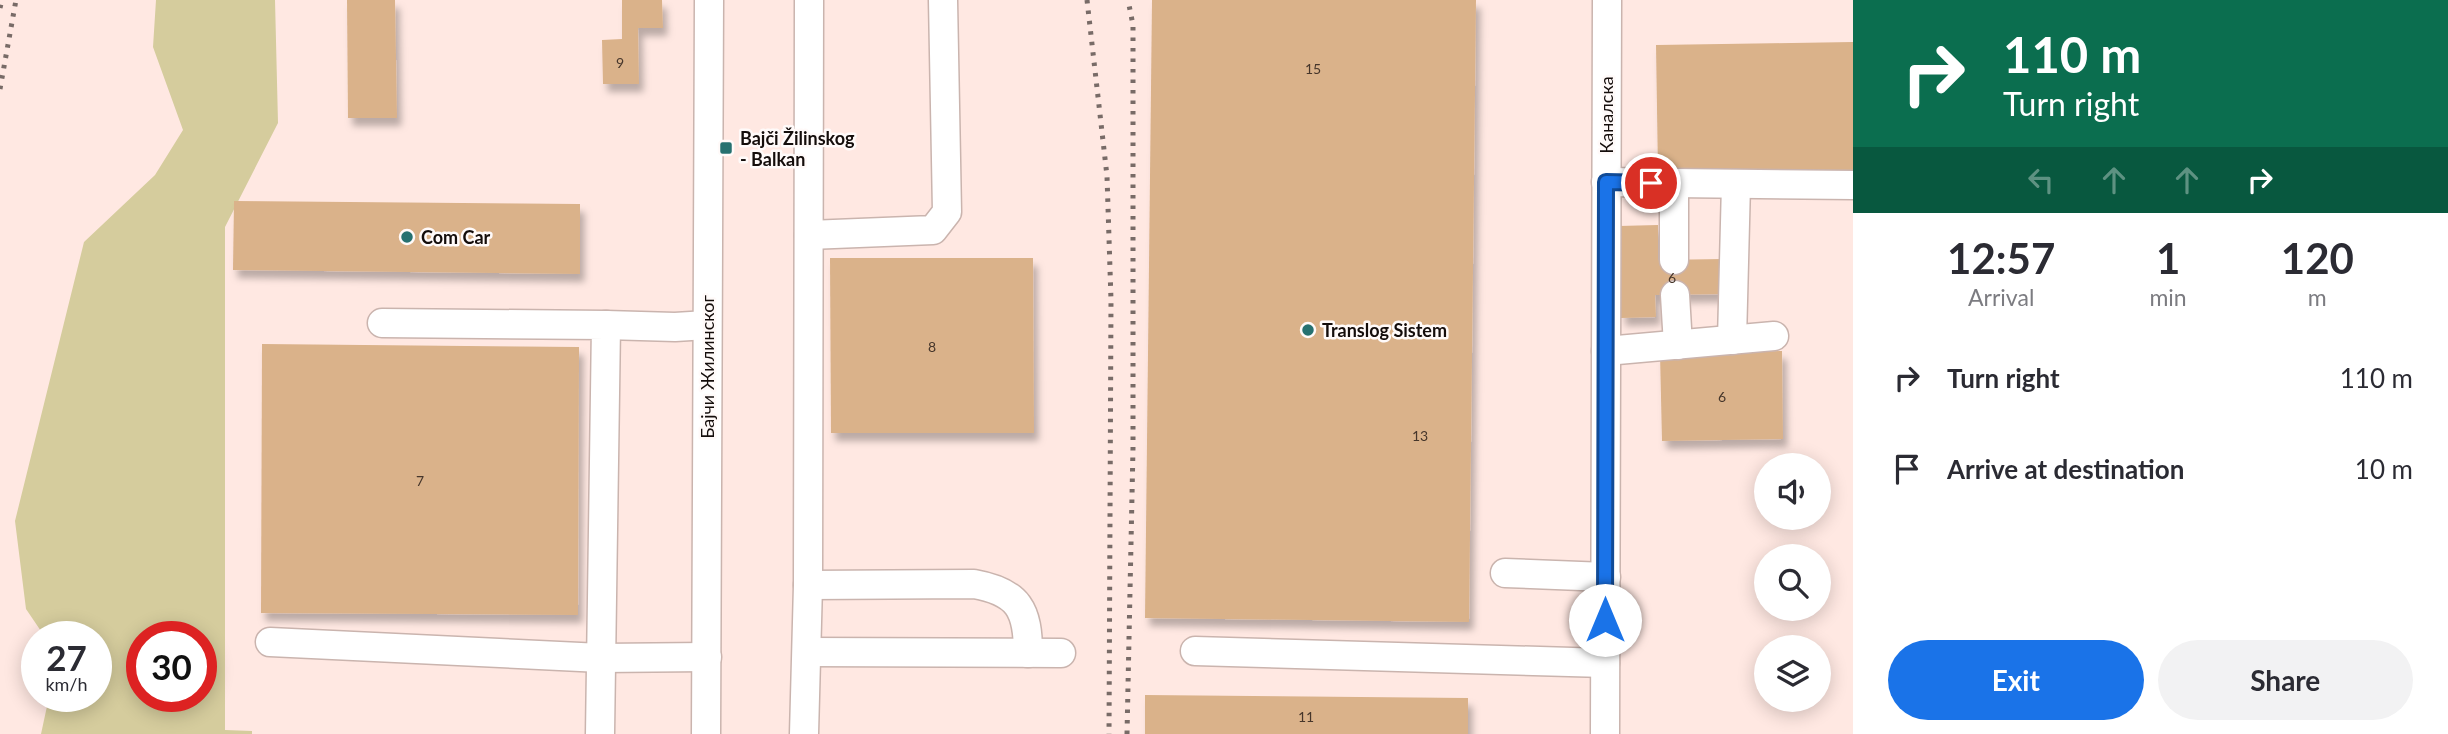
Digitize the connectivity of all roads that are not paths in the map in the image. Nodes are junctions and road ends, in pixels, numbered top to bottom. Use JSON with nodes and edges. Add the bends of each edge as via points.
{"nodes":[{"id":1,"x":709,"y":0,"type":"edge"},
{"id":2,"x":809,"y":0,"type":"edge"},
{"id":3,"x":943,"y":0,"type":"edge"},
{"id":4,"x":1607,"y":0,"type":"edge"},
{"id":5,"x":1606,"y":182,"type":"junction"},
{"id":6,"x":1674,"y":183,"type":"junction"},
{"id":7,"x":1736,"y":184,"type":"junction"},
{"id":8,"x":1853,"y":185,"type":"edge"},
{"id":9,"x":809,"y":235,"type":"junction"},
{"id":10,"x":1674,"y":260,"type":"dead end"},
{"id":11,"x":1675,"y":295,"type":"dead end"},
{"id":12,"x":382,"y":323,"type":"dead end"},
{"id":13,"x":606,"y":325,"type":"junction"},
{"id":14,"x":707,"y":325,"type":"junction"},
{"id":15,"x":1774,"y":336,"type":"dead end"},
{"id":16,"x":1732,"y":340,"type":"junction"},
{"id":17,"x":1678,"y":345,"type":"junction"},
{"id":18,"x":1606,"y":351,"type":"junction"},
{"id":19,"x":1505,"y":573,"type":"dead end"},
{"id":20,"x":1605,"y":576,"type":"junction"},
{"id":21,"x":808,"y":585,"type":"junction"},
{"id":22,"x":270,"y":642,"type":"dead end"},
{"id":23,"x":1195,"y":651,"type":"dead end"},
{"id":24,"x":807,"y":652,"type":"junction"},
{"id":25,"x":1028,"y":653,"type":"junction"},
{"id":26,"x":1061,"y":653,"type":"dead end"},
{"id":27,"x":706,"y":657,"type":"junction"},
{"id":28,"x":601,"y":658,"type":"junction"},
{"id":29,"x":1605,"y":663,"type":"junction"},
{"id":30,"x":600,"y":734,"type":"edge"},
{"id":31,"x":706,"y":734,"type":"edge"},
{"id":32,"x":804,"y":734,"type":"edge"},
{"id":33,"x":1605,"y":734,"type":"edge"}],
"edges":[{"from":1,"to":14,"type":"street","name":"Бајчи Жилинског"},
{"from":2,"to":9,"type":"street"},
{"from":3,"to":9,"type":"street","via":[[947,212],[933,230]]},
{"from":4,"to":5,"type":"street","name":"Каналска"},
{"from":5,"to":6,"type":"street"},
{"from":5,"to":18,"type":"street","name":"Каналска"},
{"from":6,"to":7,"type":"street"},
{"from":6,"to":10,"type":"street"},
{"from":7,"to":8,"type":"street"},
{"from":7,"to":16,"type":"street"},
{"from":9,"to":21,"type":"street"},
{"from":11,"to":17,"type":"street"},
{"from":12,"to":13,"type":"street"},
{"from":13,"to":14,"type":"street"},
{"from":13,"to":28,"type":"street"},
{"from":14,"to":27,"type":"street","name":"Бајчи Жилинског"},
{"from":15,"to":16,"type":"street"},
{"from":16,"to":17,"type":"street"},
{"from":17,"to":18,"type":"street"},
{"from":18,"to":20,"type":"street","name":"Каналска"},
{"from":19,"to":20,"type":"street"},
{"from":20,"to":29,"type":"street","name":"Каналска"},
{"from":21,"to":24,"type":"street"},
{"from":21,"to":25,"type":"street","via":[[974,584],[995,588],[1012,597],[1023,611]]},
{"from":22,"to":28,"type":"street"},
{"from":23,"to":29,"type":"street"},
{"from":24,"to":25,"type":"street"},
{"from":24,"to":32,"type":"street"},
{"from":25,"to":26,"type":"street"},
{"from":27,"to":28,"type":"street"},
{"from":27,"to":31,"type":"street","name":"Бајчи Жилинског"},
{"from":28,"to":30,"type":"street"},
{"from":29,"to":33,"type":"street","name":"Каналска"}]}
